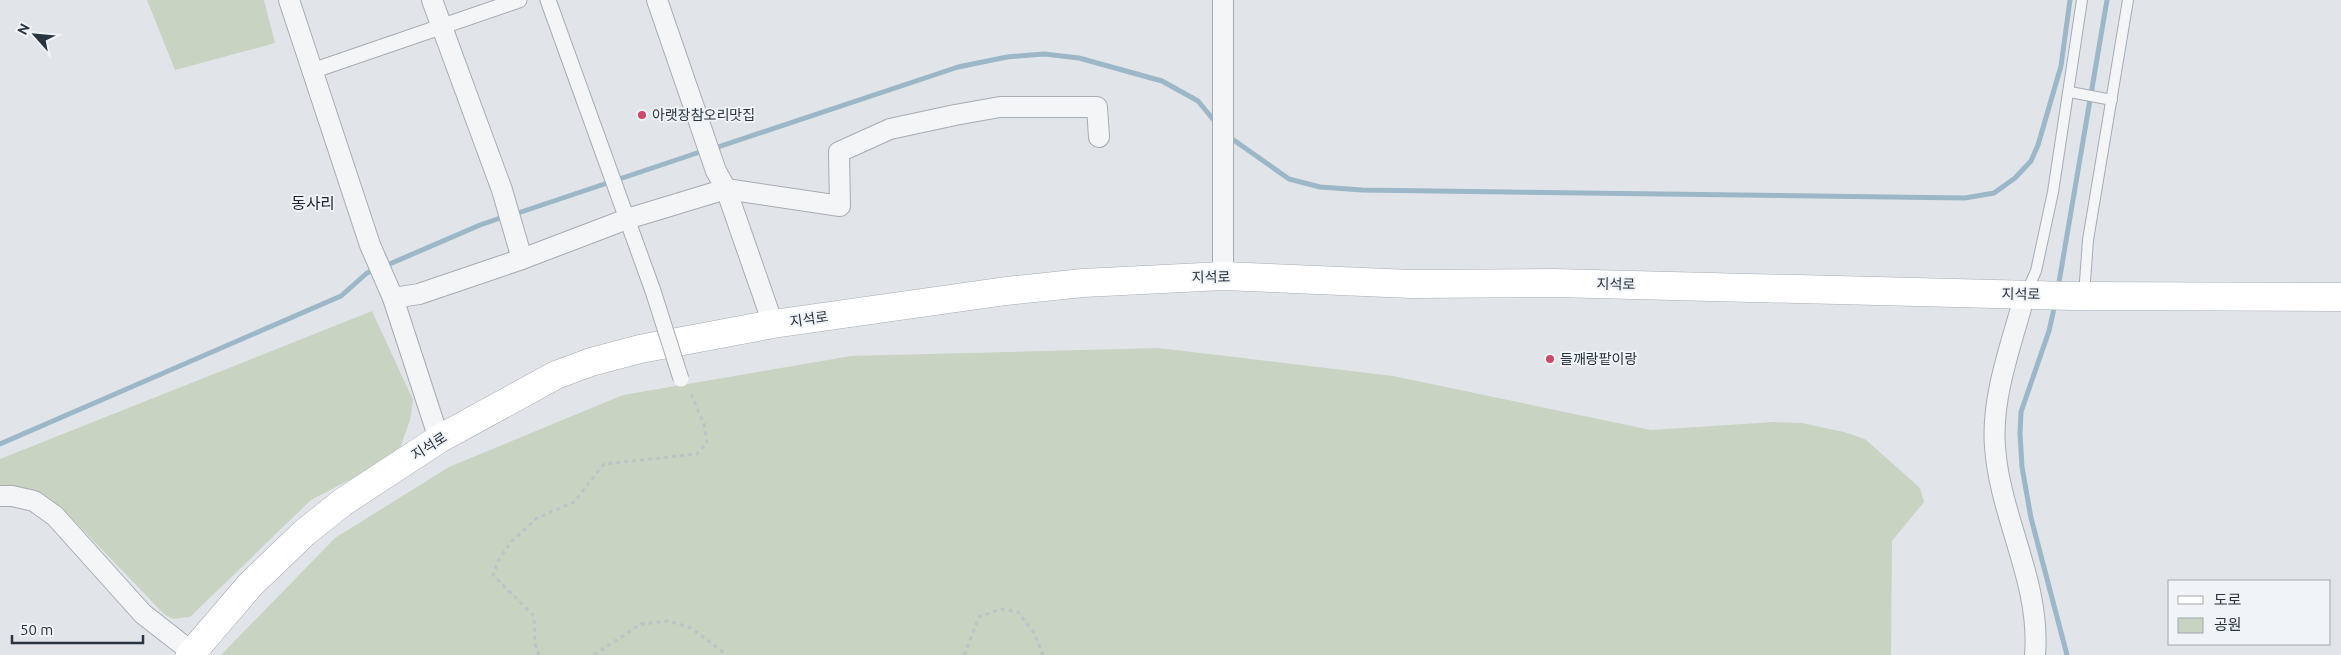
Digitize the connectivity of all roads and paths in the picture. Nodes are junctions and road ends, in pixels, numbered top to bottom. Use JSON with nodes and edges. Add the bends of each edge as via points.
{"nodes":[{"id":1,"x":290,"y":0,"type":"edge"},
{"id":2,"x":432,"y":0,"type":"edge"},
{"id":3,"x":519,"y":0,"type":"edge"},
{"id":4,"x":548,"y":0,"type":"edge"},
{"id":5,"x":657,"y":0,"type":"edge"},
{"id":6,"x":1223,"y":0,"type":"edge"},
{"id":7,"x":2082,"y":0,"type":"edge"},
{"id":8,"x":2128,"y":0,"type":"edge"},
{"id":9,"x":442,"y":28,"type":"junction"},
{"id":10,"x":312,"y":71,"type":"junction"},
{"id":11,"x":2070,"y":92,"type":"junction"},
{"id":12,"x":2112,"y":100,"type":"junction"},
{"id":13,"x":1099,"y":137,"type":"dead end"},
{"id":14,"x":721,"y":180,"type":"junction"},
{"id":15,"x":624,"y":212,"type":"junction"},
{"id":16,"x":522,"y":259,"type":"junction"},
{"id":17,"x":1223,"y":276,"type":"junction"},
{"id":18,"x":2028,"y":294,"type":"junction"},
{"id":19,"x":2079,"y":296,"type":"junction"},
{"id":20,"x":2341,"y":297,"type":"edge"},
{"id":21,"x":393,"y":298,"type":"junction"},
{"id":22,"x":773,"y":324,"type":"junction"},
{"id":23,"x":681,"y":379,"type":"dead end"},
{"id":24,"x":691,"y":394,"type":"dead end"},
{"id":25,"x":438,"y":439,"type":"junction"},
{"id":26,"x":0,"y":496,"type":"edge"},
{"id":27,"x":191,"y":654,"type":"edge"},
{"id":28,"x":539,"y":655,"type":"edge"},
{"id":29,"x":594,"y":655,"type":"edge"},
{"id":30,"x":727,"y":655,"type":"edge"},
{"id":31,"x":964,"y":655,"type":"edge"},
{"id":32,"x":1043,"y":655,"type":"edge"},
{"id":33,"x":2035,"y":655,"type":"edge"}],
"edges":[{"from":1,"to":10,"type":"street"},
{"from":2,"to":9,"type":"street"},
{"from":3,"to":9,"type":"street"},
{"from":4,"to":15,"type":"street"},
{"from":5,"to":14,"type":"street"},
{"from":6,"to":17,"type":"street"},
{"from":7,"to":11,"type":"lane"},
{"from":8,"to":12,"type":"lane"},
{"from":9,"to":10,"type":"street"},
{"from":9,"to":16,"type":"street","via":[[502,190]]},
{"from":10,"to":21,"type":"street","via":[[370,245]]},
{"from":11,"to":12,"type":"lane"},
{"from":11,"to":18,"type":"lane","via":[[2062,123],[2053,192]]},
{"from":12,"to":19,"type":"lane"},
{"from":13,"to":14,"type":"street","via":[[1097,107],[1000,107],[890,129],[839,152],[840,206]]},
{"from":14,"to":15,"type":"street"},
{"from":14,"to":22,"type":"street"},
{"from":15,"to":16,"type":"street"},
{"from":15,"to":23,"type":"street","bridge":true},
{"from":16,"to":21,"type":"street","via":[[419,294]]},
{"from":17,"to":18,"type":"main road","name":"지석로","via":[[1412,284],[1554,283]]},
{"from":17,"to":22,"type":"main road","name":"지석로","via":[[1073,284]]},
{"from":18,"to":19,"type":"main road","name":"지석로"},
{"from":18,"to":33,"type":"street","via":[[2000,388],[1995,416],[1995,446],[2000,484],[2033,599]]},
{"from":19,"to":20,"type":"main road","name":"지석로"},
{"from":21,"to":25,"type":"street"},
{"from":22,"to":25,"type":"main road","name":"지석로","via":[[640,349],[591,362],[556,375]]},
{"from":24,"to":28,"type":"path","via":[[704,424],[707,443],[697,454],[604,464],[574,502],[537,518],[511,542],[499,559],[492,575],[534,616],[535,644]]},
{"from":25,"to":27,"type":"main road","name":"지석로","via":[[343,502],[304,533],[250,585]]},
{"from":26,"to":27,"type":"street","via":[[34,501],[56,516],[142,614]]},
{"from":29,"to":30,"type":"path","via":[[641,624],[669,622],[691,628]]},
{"from":31,"to":32,"type":"path","via":[[979,617],[1001,609],[1018,612],[1034,633]]}]}
